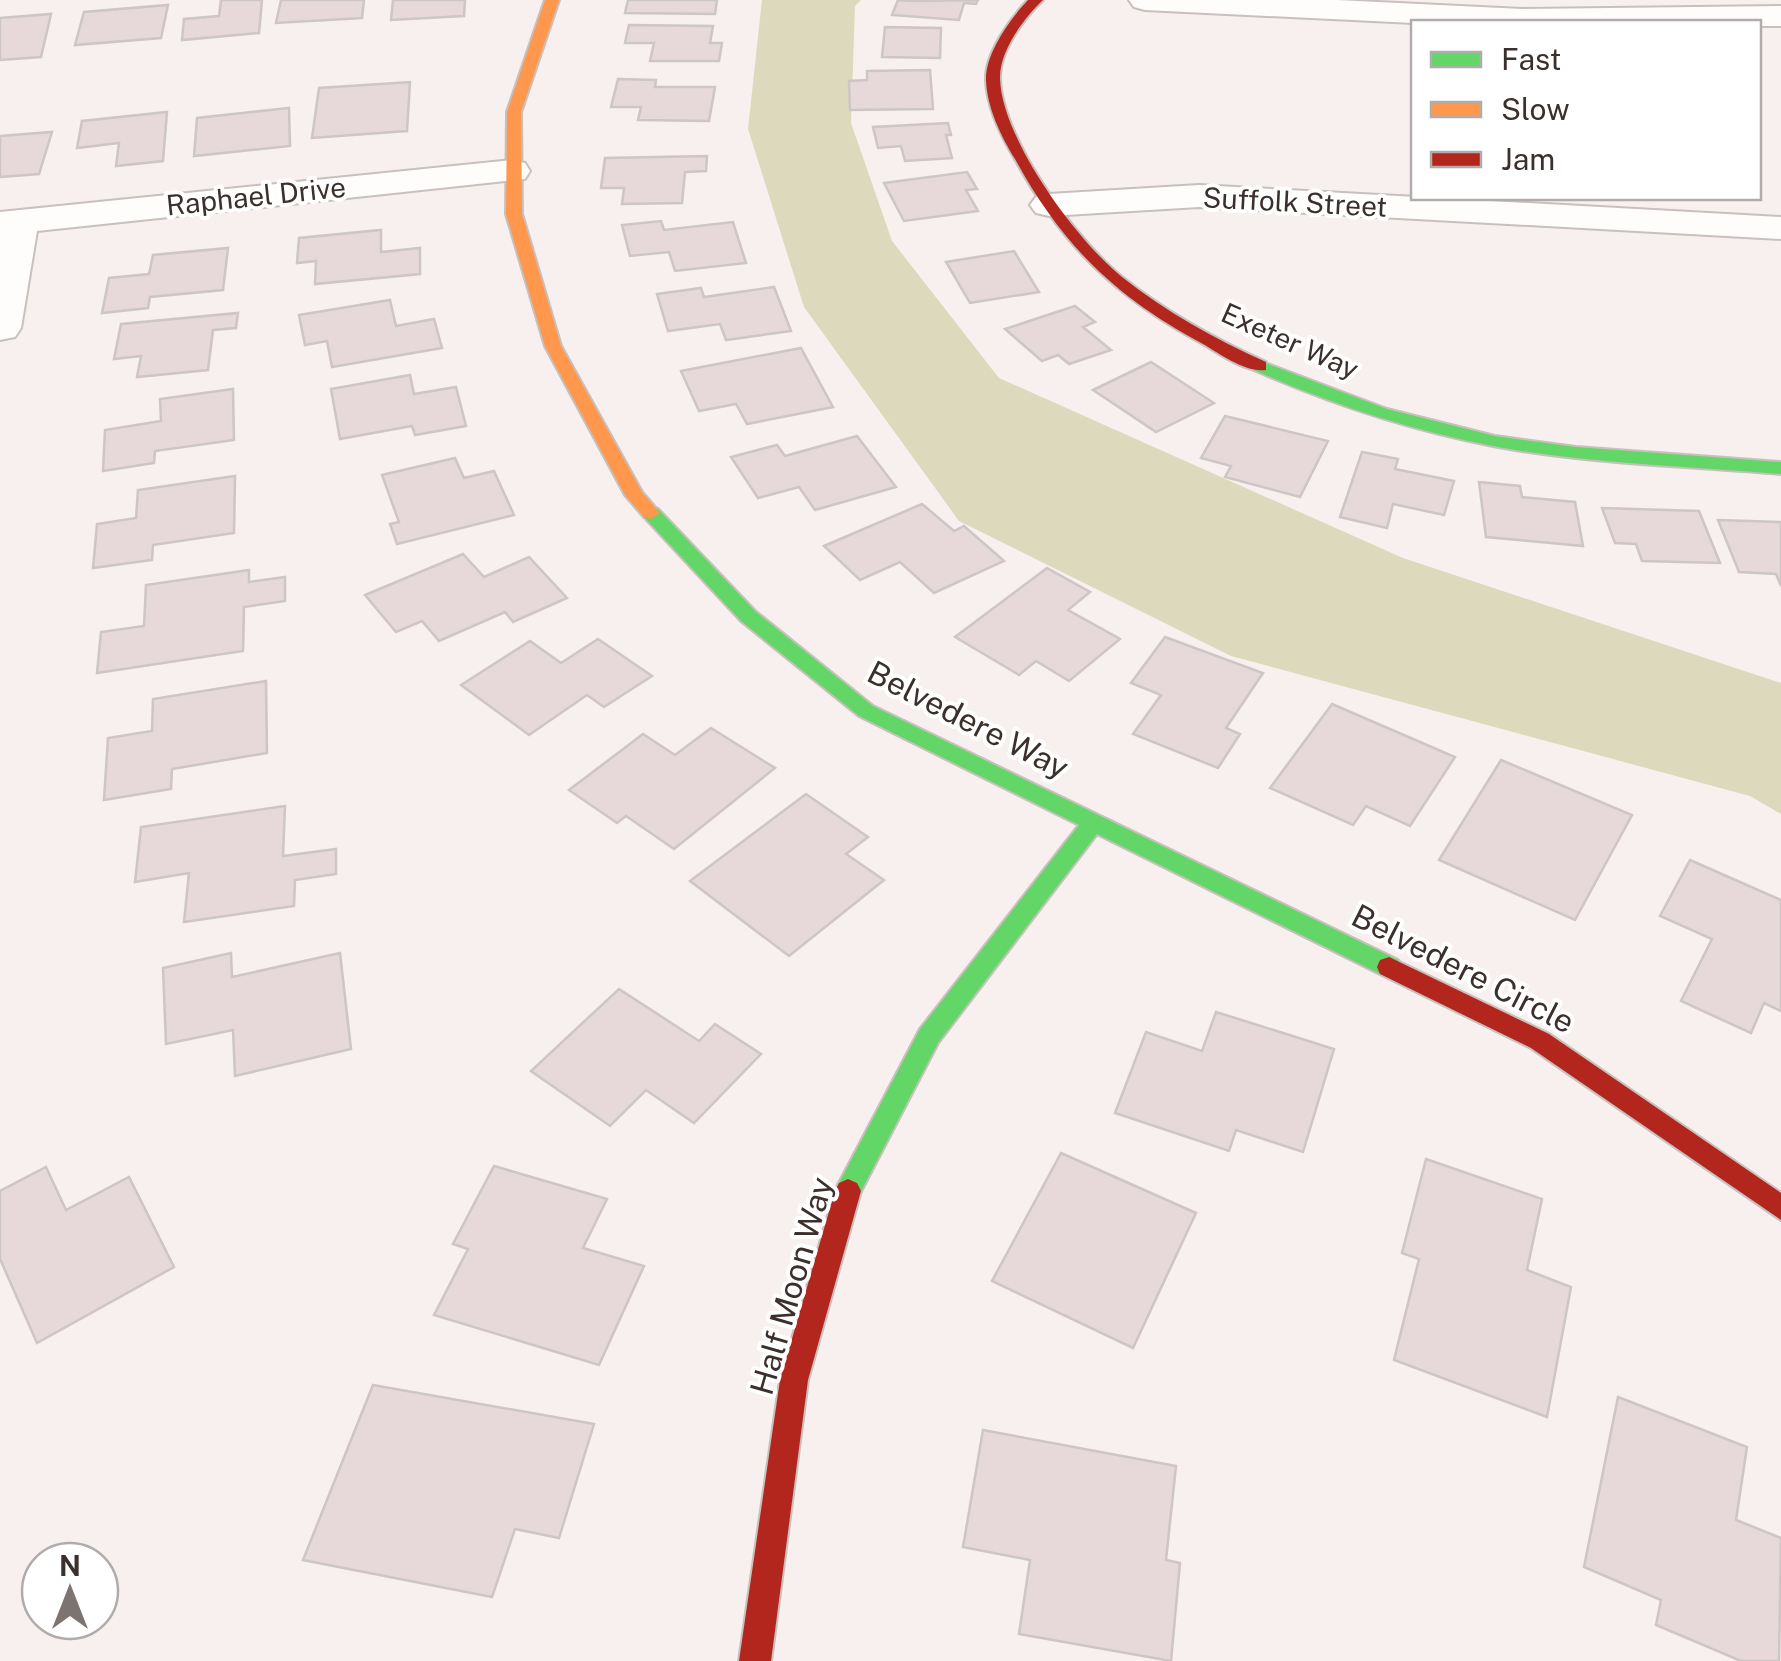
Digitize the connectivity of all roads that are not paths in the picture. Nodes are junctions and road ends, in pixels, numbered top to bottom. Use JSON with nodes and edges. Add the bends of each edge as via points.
{"nodes":[{"id":1,"x":552,"y":0,"type":"edge"},
{"id":2,"x":1036,"y":0,"type":"edge"},
{"id":3,"x":1145,"y":0,"type":"edge"},
{"id":4,"x":1781,"y":16,"type":"edge"},
{"id":5,"x":512,"y":171,"type":"junction"},
{"id":6,"x":1049,"y":205,"type":"junction"},
{"id":7,"x":10,"y":221,"type":"edge"},
{"id":8,"x":1781,"y":228,"type":"edge"},
{"id":9,"x":0,"y":328,"type":"edge"},
{"id":10,"x":1781,"y":468,"type":"edge"},
{"id":11,"x":1095,"y":821,"type":"junction"},
{"id":12,"x":1781,"y":1208,"type":"edge"},
{"id":13,"x":754,"y":1661,"type":"edge"}],
"edges":[{"from":1,"to":5,"type":"street","name":"Belvedere Way","via":[[514,112]]},
{"from":2,"to":6,"type":"street","name":"Exeter Way","via":[[994,65],[994,86],[1000,112]]},
{"from":3,"to":4,"type":"street","via":[[1522,19]]},
{"from":5,"to":7,"type":"street","name":"Raphael Drive"},
{"from":5,"to":11,"type":"street","name":"Belvedere Way","via":[[514,214],[552,346],[634,496],[748,616],[866,710]]},
{"from":6,"to":8,"type":"street","name":"Suffolk Street","via":[[1199,196]]},
{"from":6,"to":10,"type":"street","name":"Exeter Way","via":[[1099,266],[1171,319],[1257,365],[1397,418],[1506,442]]},
{"from":7,"to":9,"type":"street"},
{"from":11,"to":12,"type":"street","name":"Belvedere Circle","via":[[1540,1041]]},
{"from":11,"to":13,"type":"street","name":"Half Moon Way","via":[[929,1036],[848,1191],[794,1380]]}]}
